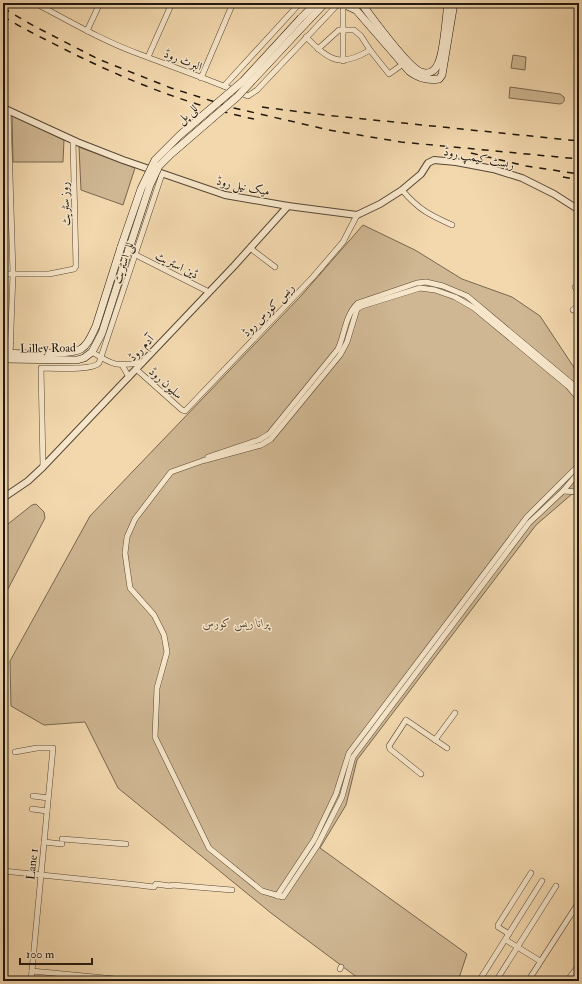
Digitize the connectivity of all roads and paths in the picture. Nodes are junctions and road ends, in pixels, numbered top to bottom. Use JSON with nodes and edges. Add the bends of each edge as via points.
{"nodes":[{"id":1,"x":35,"y":3,"type":"edge"},
{"id":2,"x":100,"y":3,"type":"edge"},
{"id":3,"x":172,"y":3,"type":"edge"},
{"id":4,"x":233,"y":3,"type":"edge"},
{"id":5,"x":300,"y":3,"type":"edge"},
{"id":6,"x":316,"y":3,"type":"edge"},
{"id":7,"x":325,"y":3,"type":"edge"},
{"id":8,"x":329,"y":3,"type":"edge"},
{"id":9,"x":341,"y":3,"type":"edge"},
{"id":10,"x":350,"y":3,"type":"edge"},
{"id":11,"x":361,"y":3,"type":"edge"},
{"id":12,"x":448,"y":3,"type":"edge"},
{"id":13,"x":454,"y":3,"type":"edge"},
{"id":14,"x":358,"y":11,"type":"junction"},
{"id":15,"x":311,"y":18,"type":"junction"},
{"id":16,"x":303,"y":21,"type":"junction"},
{"id":17,"x":343,"y":30,"type":"junction"},
{"id":18,"x":87,"y":31,"type":"junction"},
{"id":19,"x":306,"y":37,"type":"junction"},
{"id":20,"x":318,"y":49,"type":"junction"},
{"id":21,"x":370,"y":50,"type":"junction"},
{"id":22,"x":148,"y":57,"type":"junction"},
{"id":23,"x":343,"y":60,"type":"junction"},
{"id":24,"x":403,"y":64,"type":"junction"},
{"id":25,"x":201,"y":78,"type":"junction"},
{"id":26,"x":224,"y":86,"type":"junction"},
{"id":27,"x":5,"y":109,"type":"edge"},
{"id":28,"x":73,"y":141,"type":"junction"},
{"id":29,"x":162,"y":174,"type":"junction"},
{"id":30,"x":402,"y":190,"type":"junction"},
{"id":31,"x":288,"y":206,"type":"junction"},
{"id":32,"x":579,"y":210,"type":"edge"},
{"id":33,"x":357,"y":215,"type":"junction"},
{"id":34,"x":452,"y":225,"type":"dead end"},
{"id":35,"x":250,"y":248,"type":"junction"},
{"id":36,"x":136,"y":255,"type":"junction"},
{"id":37,"x":275,"y":267,"type":"dead end"},
{"id":38,"x":3,"y":274,"type":"edge"},
{"id":39,"x":13,"y":274,"type":"junction"},
{"id":40,"x":209,"y":292,"type":"junction"},
{"id":41,"x":579,"y":306,"type":"edge"},
{"id":42,"x":573,"y":310,"type":"dead end"},
{"id":43,"x":10,"y":344,"type":"junction"},
{"id":44,"x":3,"y":345,"type":"edge"},
{"id":45,"x":84,"y":346,"type":"joint"},
{"id":46,"x":92,"y":352,"type":"junction"},
{"id":47,"x":7,"y":353,"type":"edge"},
{"id":48,"x":101,"y":358,"type":"junction"},
{"id":49,"x":3,"y":359,"type":"edge"},
{"id":50,"x":142,"y":363,"type":"junction"},
{"id":51,"x":122,"y":365,"type":"junction"},
{"id":52,"x":136,"y":369,"type":"junction"},
{"id":53,"x":129,"y":376,"type":"junction"},
{"id":54,"x":579,"y":392,"type":"edge"},
{"id":55,"x":579,"y":399,"type":"edge"},
{"id":56,"x":184,"y":411,"type":"joint"},
{"id":57,"x":202,"y":461,"type":"junction"},
{"id":58,"x":579,"y":465,"type":"edge"},
{"id":59,"x":43,"y":467,"type":"junction"},
{"id":60,"x":579,"y":472,"type":"edge"},
{"id":61,"x":563,"y":491,"type":"junction"},
{"id":62,"x":579,"y":492,"type":"edge"},
{"id":63,"x":3,"y":498,"type":"edge"},
{"id":64,"x":455,"y":713,"type":"dead end"},
{"id":65,"x":435,"y":740,"type":"junction"},
{"id":66,"x":447,"y":748,"type":"dead end"},
{"id":67,"x":14,"y":752,"type":"dead end"},
{"id":68,"x":421,"y":774,"type":"dead end"},
{"id":69,"x":32,"y":796,"type":"dead end"},
{"id":70,"x":48,"y":798,"type":"junction"},
{"id":71,"x":32,"y":809,"type":"dead end"},
{"id":72,"x":47,"y":811,"type":"junction"},
{"id":73,"x":44,"y":842,"type":"junction"},
{"id":74,"x":126,"y":844,"type":"dead end"},
{"id":75,"x":3,"y":871,"type":"edge"},
{"id":76,"x":531,"y":873,"type":"dead end"},
{"id":77,"x":41,"y":875,"type":"junction"},
{"id":78,"x":542,"y":881,"type":"dead end"},
{"id":79,"x":556,"y":886,"type":"dead end"},
{"id":80,"x":232,"y":890,"type":"dead end"},
{"id":81,"x":277,"y":896,"type":"junction"},
{"id":82,"x":579,"y":902,"type":"edge"},
{"id":83,"x":509,"y":934,"type":"junction"},
{"id":84,"x":506,"y":940,"type":"junction"},
{"id":85,"x":517,"y":947,"type":"junction"},
{"id":86,"x":540,"y":962,"type":"junction"},
{"id":87,"x":579,"y":965,"type":"edge"},
{"id":88,"x":32,"y":971,"type":"junction"},
{"id":89,"x":31,"y":981,"type":"edge"},
{"id":90,"x":146,"y":981,"type":"edge"},
{"id":91,"x":154,"y":981,"type":"edge"},
{"id":92,"x":188,"y":981,"type":"edge"},
{"id":93,"x":196,"y":981,"type":"edge"},
{"id":94,"x":249,"y":981,"type":"edge"},
{"id":95,"x":479,"y":981,"type":"edge"},
{"id":96,"x":496,"y":981,"type":"edge"},
{"id":97,"x":528,"y":981,"type":"edge"},
{"id":98,"x":567,"y":981,"type":"edge"}],
"edges":[{"from":1,"to":18,"type":"street","name":"البرٹ روڈ"},
{"from":2,"to":18,"type":"street"},
{"from":3,"to":22,"type":"street"},
{"from":4,"to":25,"type":"street"},
{"from":5,"to":26,"type":"street"},
{"from":6,"to":16,"type":"main road"},
{"from":7,"to":15,"type":"main road"},
{"from":8,"to":15,"type":"main road"},
{"from":9,"to":14,"type":"main road"},
{"from":9,"to":17,"type":"street"},
{"from":9,"to":19,"type":"street"},
{"from":10,"to":14,"type":"main road"},
{"from":11,"to":12,"type":"main road","via":[[413,68],[425,73],[432,72],[440,59]]},
{"from":13,"to":24,"type":"main road","via":[[442,76],[436,80],[420,78]]},
{"from":14,"to":24,"type":"main road"},
{"from":15,"to":16,"type":"main road"},
{"from":16,"to":45,"type":"main road","name":"للی پل","bridge":true,"via":[[155,160],[141,189],[96,326]]},
{"from":16,"to":46,"type":"main road","name":"للی پل","bridge":true,"via":[[237,97],[159,166],[150,185],[102,333]]},
{"from":17,"to":20,"type":"street","via":[[336,32]]},
{"from":17,"to":21,"type":"street","via":[[354,30]]},
{"from":17,"to":23,"type":"street"},
{"from":18,"to":22,"type":"street","name":"البرٹ روڈ"},
{"from":19,"to":20,"type":"street"},
{"from":19,"to":26,"type":"street","name":"البرٹ روڈ","via":[[251,95]]},
{"from":20,"to":23,"type":"street","via":[[329,58]]},
{"from":21,"to":23,"type":"street","via":[[357,57]]},
{"from":21,"to":24,"type":"street","via":[[389,74]]},
{"from":22,"to":25,"type":"street","name":"البرٹ روڈ"},
{"from":25,"to":26,"type":"street","name":"البرٹ روڈ"},
{"from":27,"to":28,"type":"street","name":"میک نیل روڈ"},
{"from":27,"to":39,"type":"street"},
{"from":28,"to":29,"type":"street","name":"میک نیل روڈ"},
{"from":28,"to":39,"type":"street","name":"روز سٹریٹ","via":[[76,266],[62,272]]},
{"from":29,"to":31,"type":"street","name":"میک نیل روڈ","via":[[225,196]]},
{"from":29,"to":36,"type":"street","name":"للی اسٹریٹ"},
{"from":30,"to":32,"type":"street","name":"ریسٹ کیمپ روڈ","via":[[421,174],[428,163],[434,160],[456,162],[522,178]]},
{"from":30,"to":33,"type":"street"},
{"from":30,"to":34,"type":"street","via":[[414,204],[431,216]]},
{"from":31,"to":33,"type":"street","name":"میک نیل روڈ"},
{"from":31,"to":35,"type":"street","name":"آدم روڈ"},
{"from":33,"to":56,"type":"street","name":"ریس کورس روڈ","via":[[343,242],[313,277]]},
{"from":35,"to":37,"type":"street"},
{"from":35,"to":40,"type":"street","name":"آدم روڈ"},
{"from":36,"to":40,"type":"street","name":"ڈین اسٹریٹ"},
{"from":36,"to":48,"type":"street","name":"للی اسٹریٹ"},
{"from":38,"to":39,"type":"street"},
{"from":39,"to":43,"type":"street"},
{"from":40,"to":50,"type":"street","name":"آدم روڈ"},
{"from":41,"to":42,"type":"street"},
{"from":43,"to":44,"type":"street"},
{"from":43,"to":47,"type":"street"},
{"from":45,"to":47,"type":"main road","name":"Lilley Road","via":[[74,352]]},
{"from":46,"to":48,"type":"street","name":"سلیون روڈ"},
{"from":46,"to":49,"type":"main road","name":"Lilley Road","via":[[77,360]]},
{"from":48,"to":51,"type":"street","name":"سلیون روڈ"},
{"from":48,"to":59,"type":"street","via":[[97,366],[93,367],[41,368]]},
{"from":50,"to":51,"type":"street","name":"سلیون روڈ"},
{"from":50,"to":52,"type":"street","name":"آدم روڈ"},
{"from":51,"to":53,"type":"street","name":"سلیون روڈ"},
{"from":52,"to":53,"type":"street","name":"آدم روڈ"},
{"from":52,"to":56,"type":"street","name":"سلیون روڈ"},
{"from":53,"to":59,"type":"street","name":"آدم روڈ"},
{"from":54,"to":57,"type":"street","via":[[467,296],[443,286],[426,282],[417,283],[358,303],[352,309],[338,349],[269,434],[259,440],[210,455]]},
{"from":55,"to":57,"type":"street","via":[[568,386],[474,308],[455,297],[420,288],[357,309],[347,342],[340,355],[271,439],[261,445]]},
{"from":57,"to":81,"type":"street","via":[[171,472],[135,520],[127,537],[125,553],[130,588],[154,615],[164,635],[167,652],[157,688],[155,737],[209,848],[262,891]]},
{"from":58,"to":81,"type":"street","via":[[527,517],[348,754],[336,794],[314,840]]},
{"from":59,"to":63,"type":"street","name":"آدم روڈ"},
{"from":60,"to":61,"type":"street"},
{"from":61,"to":62,"type":"street"},
{"from":61,"to":81,"type":"street","via":[[529,523],[353,757],[342,797],[317,846],[283,897]]},
{"from":64,"to":65,"type":"street"},
{"from":65,"to":66,"type":"street"},
{"from":65,"to":68,"type":"street","via":[[406,720],[389,746]]},
{"from":67,"to":70,"type":"street","name":"Lane 1","via":[[53,748]]},
{"from":69,"to":70,"type":"street"},
{"from":70,"to":72,"type":"street","name":"Lane 1"},
{"from":71,"to":72,"type":"street"},
{"from":72,"to":73,"type":"street","name":"Lane 1"},
{"from":73,"to":74,"type":"street"},
{"from":73,"to":77,"type":"street","name":"Lane 1"},
{"from":75,"to":77,"type":"street"},
{"from":76,"to":83,"type":"street","via":[[498,924],[498,927]]},
{"from":77,"to":80,"type":"street","via":[[138,885]]},
{"from":77,"to":88,"type":"street","name":"Lane 1"},
{"from":78,"to":83,"type":"street"},
{"from":79,"to":85,"type":"street"},
{"from":82,"to":86,"type":"street"},
{"from":83,"to":84,"type":"street"},
{"from":84,"to":85,"type":"street"},
{"from":84,"to":95,"type":"street"},
{"from":85,"to":86,"type":"street"},
{"from":85,"to":96,"type":"street"},
{"from":86,"to":97,"type":"street"},
{"from":87,"to":98,"type":"street"},
{"from":88,"to":89,"type":"street","name":"Lane 1"},
{"from":88,"to":90,"type":"street"},
{"from":91,"to":92,"type":"street"},
{"from":93,"to":94,"type":"street"}]}
